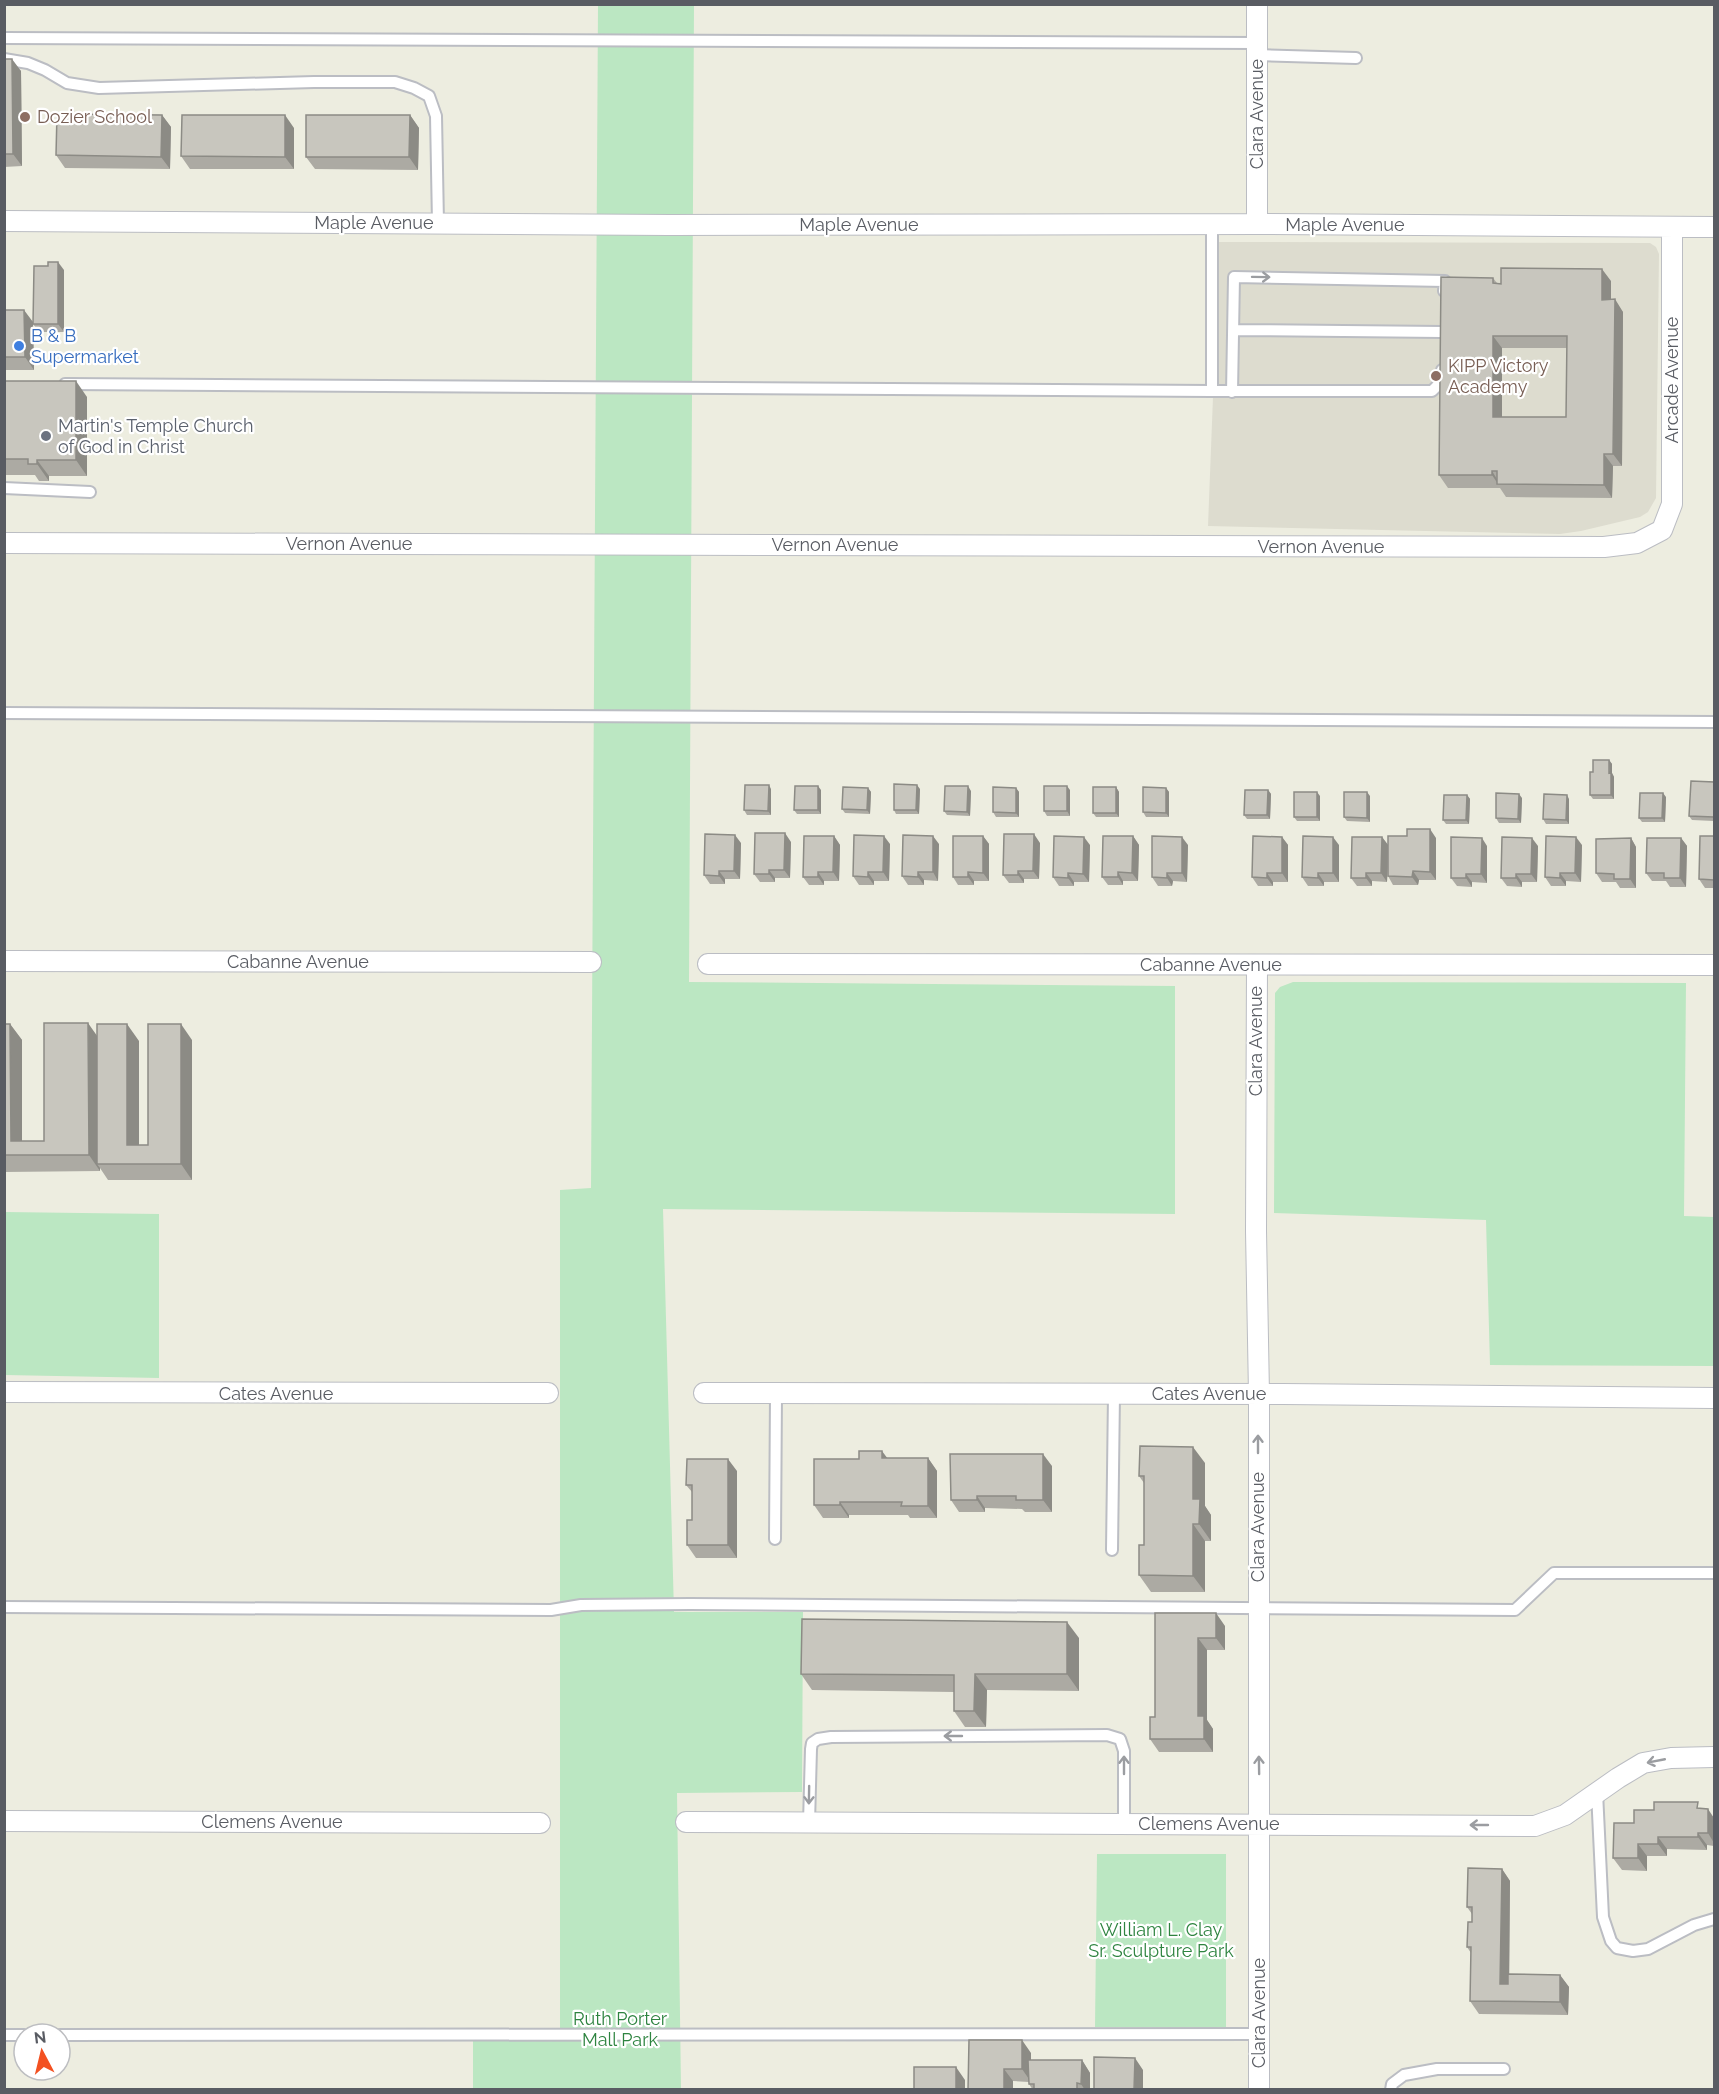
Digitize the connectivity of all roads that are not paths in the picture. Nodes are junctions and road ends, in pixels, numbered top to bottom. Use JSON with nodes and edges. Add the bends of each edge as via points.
{"nodes":[{"id":1,"x":1257,"y":4,"type":"edge"},
{"id":2,"x":4,"y":38,"type":"edge"},
{"id":3,"x":1257,"y":49,"type":"junction"},
{"id":4,"x":4,"y":58,"type":"edge"},
{"id":5,"x":1356,"y":58,"type":"dead end"},
{"id":6,"x":4,"y":220,"type":"edge"},
{"id":7,"x":438,"y":224,"type":"junction"},
{"id":8,"x":1257,"y":224,"type":"junction"},
{"id":9,"x":1212,"y":225,"type":"junction"},
{"id":10,"x":1672,"y":227,"type":"junction"},
{"id":11,"x":1714,"y":227,"type":"edge"},
{"id":12,"x":1444,"y":301,"type":"edge"},
{"id":13,"x":1234,"y":330,"type":"junction"},
{"id":14,"x":1442,"y":332,"type":"edge"},
{"id":15,"x":1442,"y":361,"type":"edge"},
{"id":16,"x":48,"y":384,"type":"edge"},
{"id":17,"x":1212,"y":391,"type":"junction"},
{"id":18,"x":1232,"y":392,"type":"junction"},
{"id":19,"x":4,"y":488,"type":"edge"},
{"id":20,"x":90,"y":492,"type":"dead end"},
{"id":21,"x":1662,"y":530,"type":"joint"},
{"id":22,"x":4,"y":543,"type":"edge"},
{"id":23,"x":4,"y":713,"type":"edge"},
{"id":24,"x":1714,"y":722,"type":"edge"},
{"id":25,"x":4,"y":961,"type":"edge"},
{"id":26,"x":591,"y":962,"type":"dead end"},
{"id":27,"x":708,"y":964,"type":"dead end"},
{"id":28,"x":1257,"y":965,"type":"junction"},
{"id":29,"x":1714,"y":965,"type":"edge"},
{"id":30,"x":4,"y":1392,"type":"edge"},
{"id":31,"x":704,"y":1393,"type":"dead end"},
{"id":32,"x":548,"y":1394,"type":"dead end"},
{"id":33,"x":776,"y":1394,"type":"junction"},
{"id":34,"x":1114,"y":1394,"type":"junction"},
{"id":35,"x":1259,"y":1394,"type":"junction"},
{"id":36,"x":1714,"y":1398,"type":"edge"},
{"id":37,"x":775,"y":1539,"type":"dead end"},
{"id":38,"x":1112,"y":1550,"type":"dead end"},
{"id":39,"x":1714,"y":1573,"type":"edge"},
{"id":40,"x":4,"y":1607,"type":"edge"},
{"id":41,"x":1258,"y":1609,"type":"junction"},
{"id":42,"x":1714,"y":1757,"type":"edge"},
{"id":43,"x":1597,"y":1792,"type":"junction"},
{"id":44,"x":4,"y":1821,"type":"edge"},
{"id":45,"x":686,"y":1822,"type":"dead end"},
{"id":46,"x":540,"y":1823,"type":"dead end"},
{"id":47,"x":809,"y":1823,"type":"junction"},
{"id":48,"x":1124,"y":1823,"type":"junction"},
{"id":49,"x":1260,"y":1824,"type":"junction"},
{"id":50,"x":1714,"y":1919,"type":"edge"},
{"id":51,"x":1259,"y":2034,"type":"junction"},
{"id":52,"x":72,"y":2035,"type":"edge"},
{"id":53,"x":1504,"y":2069,"type":"dead end"},
{"id":54,"x":1259,"y":2090,"type":"edge"},
{"id":55,"x":1391,"y":2090,"type":"edge"}],
"edges":[{"from":1,"to":3,"type":"street","name":"Clara Avenue"},
{"from":2,"to":3,"type":"lane"},
{"from":3,"to":5,"type":"lane"},
{"from":3,"to":8,"type":"street","name":"Clara Avenue"},
{"from":4,"to":7,"type":"lane","via":[[28,63],[67,83],[99,88],[395,82],[414,88],[429,96],[436,116]]},
{"from":6,"to":7,"type":"street","name":"Maple Avenue"},
{"from":7,"to":9,"type":"street","name":"Maple Avenue"},
{"from":8,"to":9,"type":"street","name":"Maple Avenue"},
{"from":8,"to":10,"type":"street","name":"Maple Avenue"},
{"from":9,"to":17,"type":"lane"},
{"from":10,"to":11,"type":"street","name":"Maple Avenue"},
{"from":10,"to":21,"type":"street","name":"Arcade Avenue","via":[[1672,504]]},
{"from":13,"to":12,"type":"lane","one_way":true,"via":[[1234,276],[1445,281]]},
{"from":13,"to":14,"type":"lane"},
{"from":13,"to":18,"type":"lane"},
{"from":15,"to":18,"type":"lane","via":[[1442,381],[1432,391]]},
{"from":16,"to":17,"type":"lane"},
{"from":17,"to":18,"type":"lane"},
{"from":19,"to":20,"type":"lane"},
{"from":21,"to":22,"type":"street","name":"Vernon Avenue","via":[[1636,543],[1604,547]]},
{"from":23,"to":24,"type":"lane"},
{"from":25,"to":26,"type":"street","name":"Cabanne Avenue"},
{"from":27,"to":28,"type":"street","name":"Cabanne Avenue"},
{"from":28,"to":29,"type":"street","name":"Cabanne Avenue"},
{"from":28,"to":35,"type":"street","name":"Clara Avenue"},
{"from":30,"to":32,"type":"street","name":"Cates Avenue"},
{"from":31,"to":33,"type":"street","name":"Cates Avenue"},
{"from":33,"to":34,"type":"street","name":"Cates Avenue"},
{"from":33,"to":37,"type":"lane"},
{"from":34,"to":35,"type":"street","name":"Cates Avenue"},
{"from":34,"to":38,"type":"lane"},
{"from":35,"to":36,"type":"street","name":"Cates Avenue"},
{"from":41,"to":35,"type":"street","name":"Clara Avenue","one_way":true},
{"from":39,"to":41,"type":"lane","via":[[1554,1573],[1515,1610]]},
{"from":40,"to":41,"type":"lane","via":[[551,1610],[581,1605],[701,1604]]},
{"from":49,"to":41,"type":"street","name":"Clara Avenue","one_way":true},
{"from":42,"to":43,"type":"street","name":"Clemens Avenue","one_way":true,"via":[[1643,1763]]},
{"from":43,"to":49,"type":"street","name":"Clemens Avenue","one_way":true,"via":[[1565,1815],[1535,1826]]},
{"from":43,"to":50,"type":"lane","via":[[1603,1917],[1617,1948],[1648,1949]]},
{"from":44,"to":46,"type":"street","name":"Clemens Avenue"},
{"from":45,"to":47,"type":"street","name":"Clemens Avenue"},
{"from":47,"to":48,"type":"street","name":"Clemens Avenue"},
{"from":48,"to":47,"type":"lane","one_way":true,"via":[[1124,1751],[1120,1739],[1107,1735],[818,1739],[811,1749]]},
{"from":48,"to":49,"type":"street","name":"Clemens Avenue"},
{"from":49,"to":51,"type":"street","name":"Clara Avenue"},
{"from":51,"to":52,"type":"lane"},
{"from":51,"to":54,"type":"street","name":"Clara Avenue"},
{"from":53,"to":55,"type":"lane","via":[[1437,2069],[1404,2075],[1392,2084]]}]}
